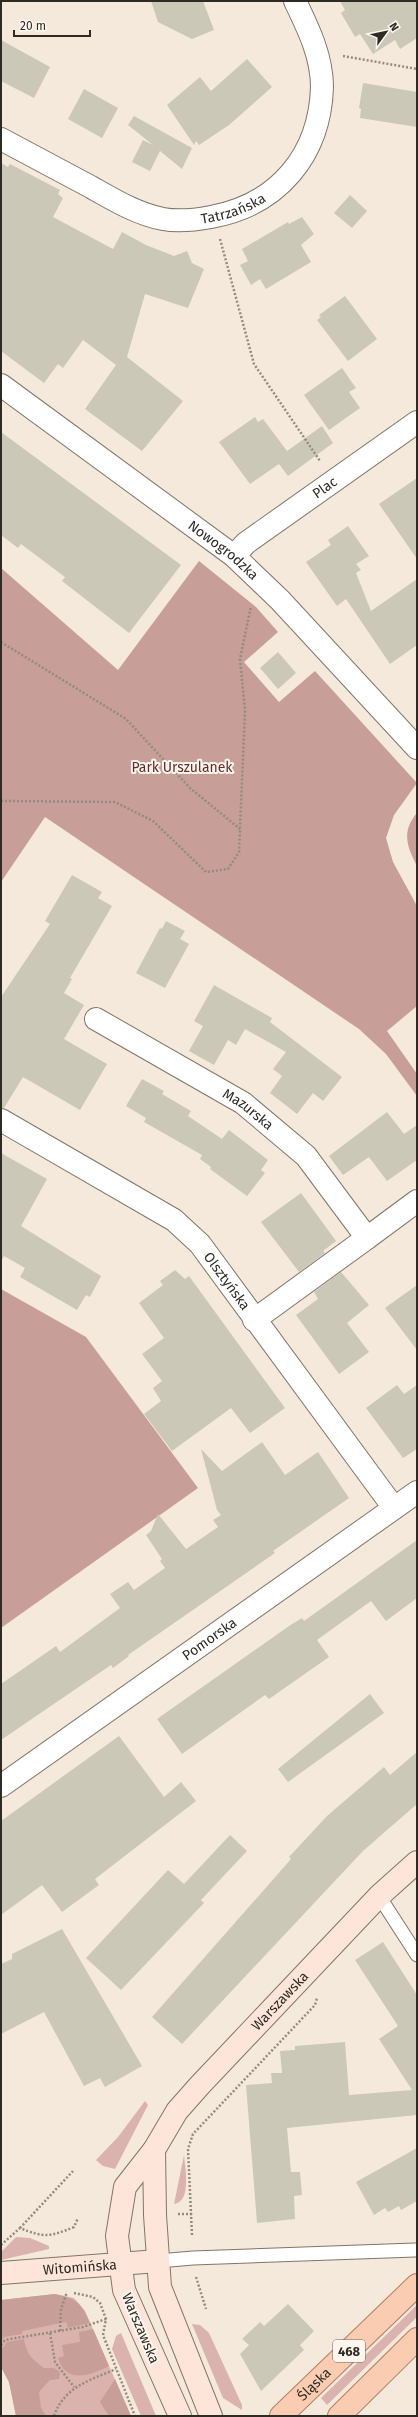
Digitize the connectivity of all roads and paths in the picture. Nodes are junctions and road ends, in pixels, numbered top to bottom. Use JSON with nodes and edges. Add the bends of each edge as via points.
{"nodes":[{"id":1,"x":295,"y":1,"type":"edge"},
{"id":2,"x":336,"y":55,"type":"dead end"},
{"id":3,"x":417,"y":69,"type":"edge"},
{"id":4,"x":1,"y":139,"type":"edge"},
{"id":5,"x":219,"y":233,"type":"dead end"},
{"id":6,"x":1,"y":385,"type":"edge"},
{"id":7,"x":417,"y":422,"type":"edge"},
{"id":8,"x":332,"y":480,"type":"junction"},
{"id":9,"x":234,"y":556,"type":"junction"},
{"id":10,"x":252,"y":604,"type":"dead end"},
{"id":11,"x":1,"y":642,"type":"edge"},
{"id":12,"x":417,"y":748,"type":"edge"},
{"id":13,"x":1,"y":801,"type":"edge"},
{"id":14,"x":240,"y":829,"type":"junction"},
{"id":15,"x":96,"y":1019,"type":"dead end"},
{"id":16,"x":1,"y":1120,"type":"edge"},
{"id":17,"x":417,"y":1201,"type":"edge"},
{"id":18,"x":367,"y":1238,"type":"junction"},
{"id":19,"x":254,"y":1320,"type":"junction"},
{"id":20,"x":417,"y":1492,"type":"edge"},
{"id":21,"x":394,"y":1508,"type":"junction"},
{"id":22,"x":1,"y":1786,"type":"edge"},
{"id":23,"x":417,"y":1862,"type":"edge"},
{"id":24,"x":378,"y":1896,"type":"junction"},
{"id":25,"x":417,"y":1955,"type":"edge"},
{"id":26,"x":320,"y":1990,"type":"dead end"},
{"id":27,"x":154,"y":2150,"type":"junction"},
{"id":28,"x":72,"y":2171,"type":"dead end"},
{"id":29,"x":78,"y":2218,"type":"dead end"},
{"id":30,"x":20,"y":2228,"type":"junction"},
{"id":31,"x":192,"y":2235,"type":"dead end"},
{"id":32,"x":1,"y":2246,"type":"edge"},
{"id":33,"x":415,"y":2250,"type":"dead end"},
{"id":34,"x":158,"y":2261,"type":"junction"},
{"id":35,"x":121,"y":2264,"type":"junction"},
{"id":36,"x":1,"y":2273,"type":"edge"},
{"id":37,"x":196,"y":2276,"type":"dead end"},
{"id":38,"x":417,"y":2286,"type":"edge"},
{"id":39,"x":206,"y":2309,"type":"dead end"},
{"id":40,"x":106,"y":2319,"type":"junction"},
{"id":41,"x":60,"y":2332,"type":"junction"},
{"id":42,"x":50,"y":2333,"type":"junction"},
{"id":43,"x":417,"y":2339,"type":"edge"},
{"id":44,"x":1,"y":2345,"type":"edge"},
{"id":45,"x":116,"y":2369,"type":"junction"},
{"id":46,"x":74,"y":2386,"type":"junction"},
{"id":47,"x":54,"y":2416,"type":"edge"},
{"id":48,"x":135,"y":2416,"type":"edge"},
{"id":49,"x":180,"y":2416,"type":"edge"},
{"id":50,"x":211,"y":2416,"type":"edge"},
{"id":51,"x":281,"y":2416,"type":"edge"},
{"id":52,"x":339,"y":2416,"type":"edge"}],
"edges":[{"from":1,"to":4,"type":"street","name":"Tatrzańska","via":[[318,57],[322,86],[318,113],[312,139],[300,162],[268,195],[250,205],[221,215],[191,221],[163,219],[136,211]]},
{"from":2,"to":3,"type":"path"},
{"from":5,"to":8,"type":"path","via":[[254,364]]},
{"from":6,"to":9,"type":"street","name":"Nowogrodzka"},
{"from":7,"to":8,"type":"street","name":"Plac"},
{"from":8,"to":9,"type":"street","name":"Plac","via":[[246,543]]},
{"from":9,"to":12,"type":"street","name":"Nowogrodzka","via":[[280,600]]},
{"from":10,"to":14,"type":"path","via":[[240,659],[245,711]]},
{"from":11,"to":14,"type":"path","via":[[126,719],[190,788]]},
{"from":13,"to":14,"type":"path","via":[[115,802],[153,821],[206,872],[228,869],[239,852]]},
{"from":15,"to":18,"type":"street","name":"Mazurska","via":[[243,1103],[306,1156]]},
{"from":16,"to":19,"type":"street","name":"Olsztyńska","via":[[174,1220],[200,1244]]},
{"from":17,"to":18,"type":"street"},
{"from":18,"to":19,"type":"street"},
{"from":19,"to":21,"type":"street","name":"Olsztyńska"},
{"from":20,"to":21,"type":"street","name":"Pomorska"},
{"from":21,"to":22,"type":"street","name":"Pomorska"},
{"from":23,"to":24,"type":"street","name":"Warszawska"},
{"from":24,"to":25,"type":"lane"},
{"from":24,"to":27,"type":"street","name":"Warszawska","via":[[200,2084],[177,2111]]},
{"from":26,"to":31,"type":"path","via":[[315,2005],[193,2134],[188,2149]]},
{"from":27,"to":34,"type":"street"},
{"from":27,"to":35,"type":"street","name":"Warszawska","via":[[125,2187],[118,2236]]},
{"from":28,"to":30,"type":"path"},
{"from":29,"to":30,"type":"path","via":[[74,2227],[58,2234],[40,2236]]},
{"from":30,"to":32,"type":"path"},
{"from":33,"to":34,"type":"lane"},
{"from":34,"to":35,"type":"street","name":"Witomińska"},
{"from":34,"to":50,"type":"street","via":[[160,2287]]},
{"from":35,"to":36,"type":"street","name":"Witomińska"},
{"from":35,"to":49,"type":"street","name":"Warszawska","via":[[124,2290]]},
{"from":37,"to":39,"type":"path"},
{"from":38,"to":51,"type":"main road","name":"Śląska","number":"468"},
{"from":40,"to":41,"type":"path"},
{"from":40,"to":41,"type":"path","via":[[100,2303],[92,2297],[67,2292],[61,2309]]},
{"from":40,"to":45,"type":"path","via":[[103,2335]]},
{"from":41,"to":42,"type":"path"},
{"from":42,"to":44,"type":"path","via":[[5,2340]]},
{"from":42,"to":46,"type":"path","via":[[55,2362]]},
{"from":43,"to":52,"type":"main road","number":"468"},
{"from":45,"to":46,"type":"path"},
{"from":45,"to":48,"type":"path"},
{"from":46,"to":47,"type":"path","via":[[58,2405]]}]}
